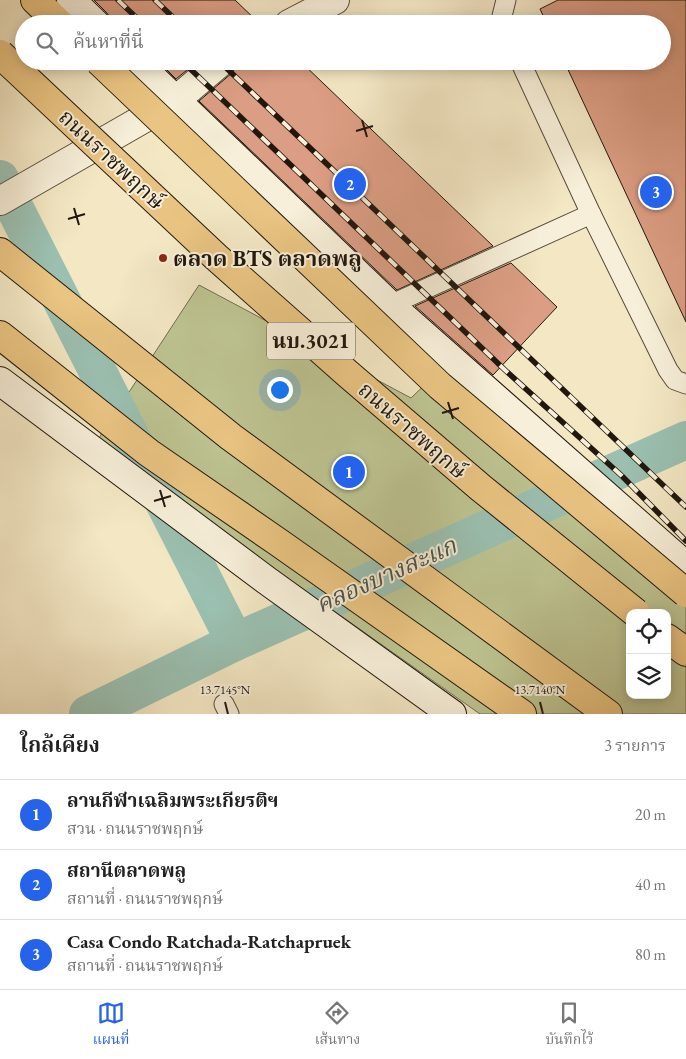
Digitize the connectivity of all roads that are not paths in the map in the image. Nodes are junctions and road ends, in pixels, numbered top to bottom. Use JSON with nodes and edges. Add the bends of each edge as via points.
{"nodes":[{"id":1,"x":35,"y":0,"type":"edge"},
{"id":2,"x":71,"y":0,"type":"edge"},
{"id":3,"x":335,"y":0,"type":"edge"},
{"id":4,"x":506,"y":0,"type":"edge"},
{"id":5,"x":51,"y":15,"type":"edge"},
{"id":6,"x":87,"y":15,"type":"edge"},
{"id":7,"x":306,"y":15,"type":"edge"},
{"id":8,"x":502,"y":15,"type":"edge"},
{"id":9,"x":0,"y":54,"type":"edge"},
{"id":10,"x":15,"y":68,"type":"edge"},
{"id":11,"x":17,"y":70,"type":"edge"},
{"id":12,"x":108,"y":70,"type":"edge"},
{"id":13,"x":144,"y":70,"type":"edge"},
{"id":14,"x":211,"y":70,"type":"edge"},
{"id":15,"x":524,"y":70,"type":"edge"},
{"id":16,"x":176,"y":100,"type":"junction"},
{"id":17,"x":0,"y":201,"type":"edge"},
{"id":18,"x":590,"y":214,"type":"junction"},
{"id":19,"x":0,"y":252,"type":"edge"},
{"id":20,"x":390,"y":305,"type":"junction"},
{"id":21,"x":0,"y":335,"type":"edge"},
{"id":22,"x":0,"y":381,"type":"edge"},
{"id":23,"x":686,"y":384,"type":"edge"},
{"id":24,"x":686,"y":566,"type":"edge"},
{"id":25,"x":686,"y":593,"type":"edge"},
{"id":26,"x":631,"y":609,"type":"edge"},
{"id":27,"x":671,"y":641,"type":"edge"},
{"id":28,"x":686,"y":652,"type":"edge"},
{"id":29,"x":452,"y":714,"type":"edge"},
{"id":30,"x":522,"y":714,"type":"edge"},
{"id":31,"x":608,"y":714,"type":"edge"}],
"edges":[{"from":1,"to":5,"type":"main road"},
{"from":2,"to":6,"type":"main road"},
{"from":3,"to":7,"type":"main road"},
{"from":4,"to":8,"type":"lane"},
{"from":9,"to":10,"type":"main road","name":"ถนนราชพฤกษ์","number":"นบ.3021","bridge":true},
{"from":11,"to":26,"type":"main road","name":"ถนนราชพฤกษ์","number":"นบ.3021","bridge":true,"via":[[216,257],[348,374],[481,488]]},
{"from":12,"to":25,"type":"main road","bridge":true,"via":[[440,386]]},
{"from":13,"to":16,"type":"main road"},
{"from":14,"to":16,"type":"main road"},
{"from":15,"to":18,"type":"lane"},
{"from":16,"to":17,"type":"main road"},
{"from":16,"to":20,"type":"main road"},
{"from":18,"to":20,"type":"lane"},
{"from":18,"to":23,"type":"lane","via":[[668,370],[675,380]]},
{"from":19,"to":31,"type":"main road","via":[[231,437]]},
{"from":20,"to":24,"type":"main road"},
{"from":21,"to":30,"type":"main road","via":[[148,453]]},
{"from":22,"to":29,"type":"main road","via":[[286,595]]},
{"from":27,"to":28,"type":"main road"}]}
